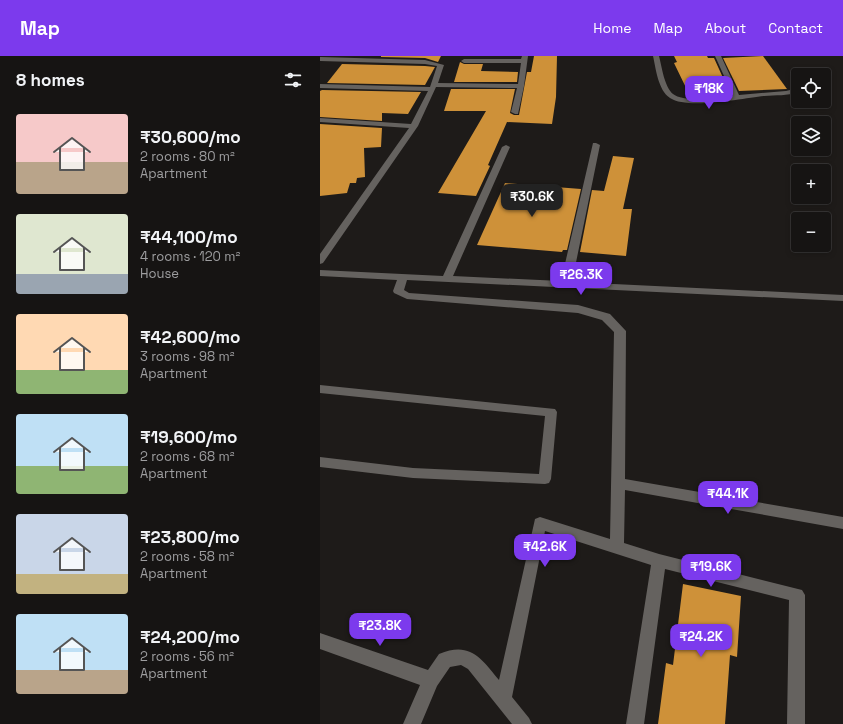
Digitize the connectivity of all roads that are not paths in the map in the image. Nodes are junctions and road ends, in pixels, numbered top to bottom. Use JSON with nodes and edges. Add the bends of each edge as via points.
{"nodes":[{"id":1,"x":656,"y":56,"type":"edge"},
{"id":2,"x":718,"y":56,"type":"edge"},
{"id":3,"x":524,"y":58,"type":"edge"},
{"id":4,"x":320,"y":59,"type":"edge"},
{"id":5,"x":464,"y":61,"type":"dead end"},
{"id":6,"x":320,"y":86,"type":"edge"},
{"id":7,"x":521,"y":86,"type":"junction"},
{"id":8,"x":432,"y":87,"type":"junction"},
{"id":9,"x":791,"y":92,"type":"edge"},
{"id":10,"x":737,"y":98,"type":"junction"},
{"id":11,"x":515,"y":112,"type":"dead end"},
{"id":12,"x":320,"y":120,"type":"edge"},
{"id":13,"x":414,"y":126,"type":"junction"},
{"id":14,"x":596,"y":145,"type":"dead end"},
{"id":15,"x":506,"y":147,"type":"dead end"},
{"id":16,"x":320,"y":261,"type":"edge"},
{"id":17,"x":320,"y":273,"type":"edge"},
{"id":18,"x":404,"y":276,"type":"junction"},
{"id":19,"x":447,"y":278,"type":"junction"},
{"id":20,"x":566,"y":284,"type":"junction"},
{"id":21,"x":843,"y":298,"type":"edge"},
{"id":22,"x":320,"y":389,"type":"edge"},
{"id":23,"x":320,"y":462,"type":"edge"},
{"id":24,"x":618,"y":483,"type":"junction"},
{"id":25,"x":843,"y":523,"type":"edge"},
{"id":26,"x":617,"y":548,"type":"junction"},
{"id":27,"x":659,"y":561,"type":"junction"},
{"id":28,"x":320,"y":640,"type":"edge"},
{"id":29,"x":431,"y":680,"type":"junction"},
{"id":30,"x":503,"y":699,"type":"junction"},
{"id":31,"x":412,"y":724,"type":"edge"},
{"id":32,"x":523,"y":724,"type":"edge"},
{"id":33,"x":634,"y":724,"type":"edge"},
{"id":34,"x":796,"y":724,"type":"edge"}],
"edges":[{"from":1,"to":10,"type":"street","via":[[666,88],[675,99],[684,101]]},
{"from":2,"to":10,"type":"street"},
{"from":3,"to":5,"type":"street"},
{"from":3,"to":7,"type":"street"},
{"from":4,"to":8,"type":"street","via":[[433,62],[441,65]]},
{"from":6,"to":8,"type":"street"},
{"from":7,"to":8,"type":"street"},
{"from":7,"to":11,"type":"street"},
{"from":8,"to":13,"type":"street"},
{"from":9,"to":10,"type":"street"},
{"from":12,"to":13,"type":"street"},
{"from":13,"to":16,"type":"street"},
{"from":14,"to":20,"type":"street"},
{"from":15,"to":19,"type":"street"},
{"from":17,"to":18,"type":"street"},
{"from":18,"to":19,"type":"street"},
{"from":18,"to":24,"type":"street","via":[[398,291],[407,296],[578,309],[606,317],[620,331]]},
{"from":19,"to":20,"type":"street"},
{"from":20,"to":21,"type":"street"},
{"from":22,"to":23,"type":"lane","via":[[551,412],[544,479],[413,473]]},
{"from":24,"to":25,"type":"street"},
{"from":24,"to":26,"type":"street"},
{"from":26,"to":27,"type":"street"},
{"from":26,"to":30,"type":"street","via":[[540,523]]},
{"from":27,"to":33,"type":"street"},
{"from":27,"to":34,"type":"street","via":[[796,595]]},
{"from":28,"to":29,"type":"street"},
{"from":29,"to":30,"type":"street","via":[[445,660],[461,657],[474,663]]},
{"from":29,"to":31,"type":"street"},
{"from":30,"to":32,"type":"street"}]}
